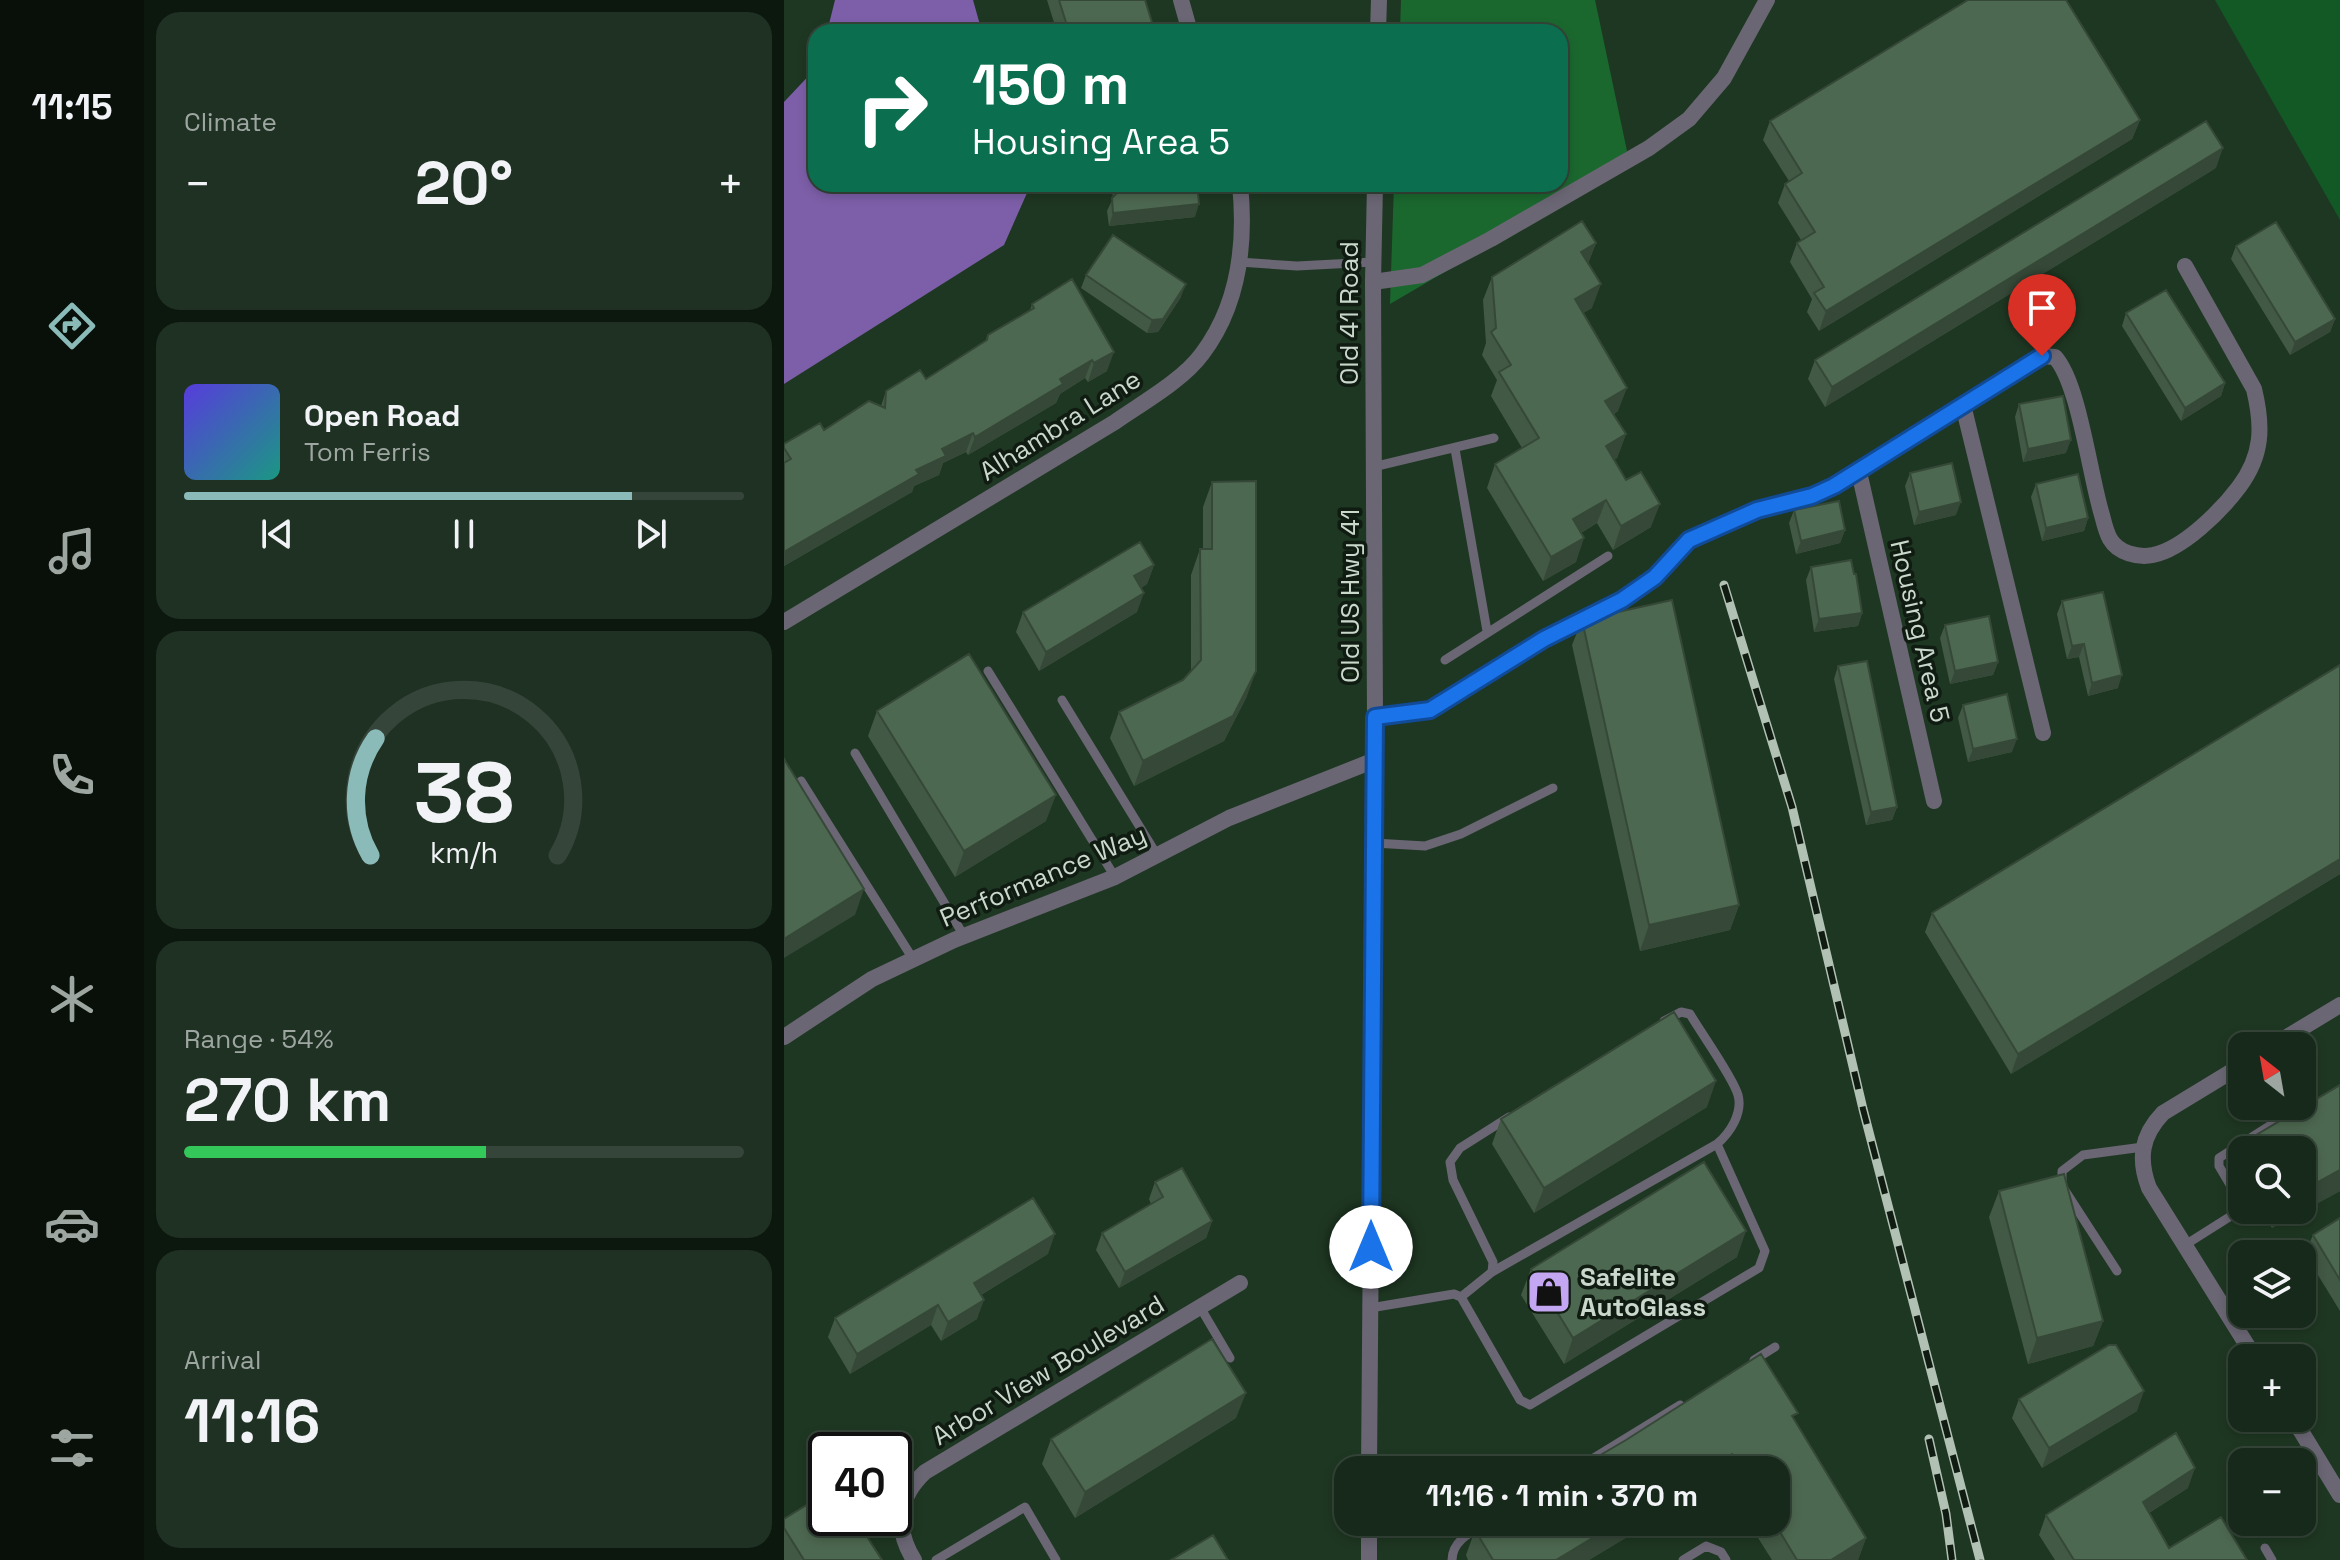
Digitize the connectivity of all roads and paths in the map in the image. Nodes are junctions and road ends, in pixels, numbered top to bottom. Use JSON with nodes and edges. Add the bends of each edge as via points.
{"nodes":[{"id":1,"x":1181,"y":0,"type":"edge"},
{"id":2,"x":1379,"y":0,"type":"edge"},
{"id":3,"x":1767,"y":0,"type":"edge"},
{"id":4,"x":1188,"y":24,"type":"edge"},
{"id":5,"x":1378,"y":24,"type":"edge"},
{"id":6,"x":1241,"y":192,"type":"edge"},
{"id":7,"x":1375,"y":192,"type":"edge"},
{"id":8,"x":1239,"y":262,"type":"junction"},
{"id":9,"x":1373,"y":262,"type":"junction"},
{"id":10,"x":2185,"y":266,"type":"dead end"},
{"id":11,"x":1373,"y":282,"type":"junction"},
{"id":12,"x":1963,"y":405,"type":"junction"},
{"id":13,"x":1494,"y":438,"type":"dead end"},
{"id":14,"x":1373,"y":442,"type":"joint"},
{"id":15,"x":1455,"y":449,"type":"junction"},
{"id":16,"x":1373,"y":467,"type":"junction"},
{"id":17,"x":1859,"y":472,"type":"junction"},
{"id":18,"x":1608,"y":556,"type":"dead end"},
{"id":19,"x":784,"y":622,"type":"edge"},
{"id":20,"x":1487,"y":631,"type":"junction"},
{"id":21,"x":1445,"y":660,"type":"dead end"},
{"id":22,"x":988,"y":671,"type":"dead end"},
{"id":23,"x":1062,"y":700,"type":"dead end"},
{"id":24,"x":1375,"y":717,"type":"junction"},
{"id":25,"x":2043,"y":733,"type":"dead end"},
{"id":26,"x":855,"y":753,"type":"dead end"},
{"id":27,"x":1375,"y":760,"type":"junction"},
{"id":28,"x":801,"y":781,"type":"edge"},
{"id":29,"x":1553,"y":788,"type":"dead end"},
{"id":30,"x":1934,"y":801,"type":"dead end"},
{"id":31,"x":1374,"y":843,"type":"junction"},
{"id":32,"x":1157,"y":855,"type":"junction"},
{"id":33,"x":1115,"y":877,"type":"junction"},
{"id":34,"x":964,"y":936,"type":"junction"},
{"id":35,"x":913,"y":959,"type":"junction"},
{"id":36,"x":2340,"y":1005,"type":"edge"},
{"id":37,"x":1651,"y":1029,"type":"edge"},
{"id":38,"x":2295,"y":1032,"type":"edge"},
{"id":39,"x":784,"y":1037,"type":"edge"},
{"id":40,"x":2228,"y":1074,"type":"edge"},
{"id":41,"x":1524,"y":1108,"type":"edge"},
{"id":42,"x":2279,"y":1120,"type":"edge"},
{"id":43,"x":2254,"y":1136,"type":"edge"},
{"id":44,"x":1717,"y":1144,"type":"junction"},
{"id":45,"x":2143,"y":1147,"type":"junction"},
{"id":46,"x":2228,"y":1152,"type":"edge"},
{"id":47,"x":2228,"y":1182,"type":"edge"},
{"id":48,"x":2228,"y":1216,"type":"edge"},
{"id":49,"x":2185,"y":1245,"type":"junction"},
{"id":50,"x":2117,"y":1271,"type":"dead end"},
{"id":51,"x":1492,"y":1272,"type":"junction"},
{"id":52,"x":1240,"y":1283,"type":"dead end"},
{"id":53,"x":1461,"y":1297,"type":"junction"},
{"id":54,"x":1200,"y":1307,"type":"junction"},
{"id":55,"x":1370,"y":1308,"type":"junction"},
{"id":56,"x":2246,"y":1344,"type":"edge"},
{"id":57,"x":1775,"y":1347,"type":"dead end"},
{"id":58,"x":1230,"y":1358,"type":"dead end"},
{"id":59,"x":1748,"y":1364,"type":"edge"},
{"id":60,"x":1695,"y":1396,"type":"edge"},
{"id":61,"x":2302,"y":1432,"type":"edge"},
{"id":62,"x":1369,"y":1456,"type":"edge"},
{"id":63,"x":1597,"y":1456,"type":"edge"},
{"id":64,"x":2340,"y":1495,"type":"edge"},
{"id":65,"x":1369,"y":1536,"type":"edge"},
{"id":66,"x":1464,"y":1536,"type":"edge"},
{"id":67,"x":2265,"y":1548,"type":"dead end"},
{"id":68,"x":914,"y":1560,"type":"edge"},
{"id":69,"x":936,"y":1560,"type":"edge"},
{"id":70,"x":1056,"y":1560,"type":"edge"},
{"id":71,"x":1369,"y":1560,"type":"edge"},
{"id":72,"x":1452,"y":1560,"type":"edge"},
{"id":73,"x":1683,"y":1560,"type":"edge"},
{"id":74,"x":1726,"y":1560,"type":"edge"},
{"id":75,"x":2272,"y":1560,"type":"edge"}],
"edges":[{"from":1,"to":4,"type":"street"},
{"from":2,"to":5,"type":"street"},
{"from":3,"to":11,"type":"street","via":[[1724,78],[1689,119],[1649,148],[1422,275]]},
{"from":6,"to":8,"type":"street","name":"Alhambra Lane"},
{"from":7,"to":9,"type":"street","name":"Old 41 Road"},
{"from":8,"to":9,"type":"lane"},
{"from":8,"to":19,"type":"street","name":"Alhambra Lane","via":[[1230,300],[1201,356],[1163,389]]},
{"from":9,"to":11,"type":"street","name":"Old 41 Road"},
{"from":10,"to":12,"type":"street","via":[[2254,389],[2260,435],[2259,450],[2240,486],[2180,544],[2140,557],[2109,538],[2069,379],[2055,357],[2042,356]]},
{"from":11,"to":14,"type":"street","name":"Old 41 Road"},
{"from":12,"to":17,"type":"street"},
{"from":12,"to":25,"type":"street"},
{"from":13,"to":15,"type":"lane"},
{"from":14,"to":16,"type":"street","name":"Old US Hwy 41"},
{"from":15,"to":16,"type":"lane"},
{"from":15,"to":20,"type":"lane"},
{"from":16,"to":24,"type":"street","name":"Old US Hwy 41"},
{"from":17,"to":24,"type":"street","via":[[1812,496],[1757,510],[1689,540],[1655,577],[1622,600],[1544,639],[1430,710]]},
{"from":17,"to":30,"type":"street","name":"Housing Area 5"},
{"from":18,"to":20,"type":"lane"},
{"from":20,"to":21,"type":"lane"},
{"from":22,"to":33,"type":"lane"},
{"from":23,"to":32,"type":"lane"},
{"from":24,"to":27,"type":"street","name":"Old US Hwy 41"},
{"from":26,"to":34,"type":"lane"},
{"from":27,"to":31,"type":"street","name":"Old US Hwy 41"},
{"from":27,"to":32,"type":"street","name":"Performance Way","via":[[1229,818]]},
{"from":28,"to":35,"type":"lane"},
{"from":29,"to":31,"type":"lane","via":[[1425,846]]},
{"from":31,"to":55,"type":"street","name":"Old US Hwy 41"},
{"from":32,"to":33,"type":"street","name":"Performance Way"},
{"from":33,"to":34,"type":"street","name":"Performance Way"},
{"from":34,"to":35,"type":"street","name":"Performance Way"},
{"from":35,"to":39,"type":"street","name":"Performance Way","via":[[839,998]]},
{"from":36,"to":38,"type":"street"},
{"from":37,"to":44,"type":"lane","via":[[1677,1013],[1690,1014],[1738,1093],[1737,1117]]},
{"from":40,"to":45,"type":"street","via":[[2163,1113]]},
{"from":41,"to":51,"type":"lane","via":[[1460,1148],[1450,1162],[1453,1180],[1493,1262]]},
{"from":42,"to":43,"type":"lane"},
{"from":44,"to":51,"type":"lane"},
{"from":44,"to":53,"type":"lane","via":[[1765,1251],[1759,1268],[1535,1404],[1520,1400]]},
{"from":45,"to":49,"type":"street","via":[[2142,1171],[2149,1188]]},
{"from":45,"to":50,"type":"lane","via":[[2083,1155],[2062,1171],[2062,1186]]},
{"from":46,"to":47,"type":"lane","via":[[2219,1158],[2219,1166]]},
{"from":48,"to":49,"type":"lane"},
{"from":49,"to":56,"type":"street"},
{"from":51,"to":53,"type":"lane"},
{"from":52,"to":54,"type":"street","name":"Arbor View Boulevard"},
{"from":53,"to":55,"type":"lane"},
{"from":54,"to":58,"type":"lane"},
{"from":54,"to":68,"type":"street","name":"Arbor View Boulevard","via":[[925,1472],[912,1484],[901,1515],[901,1531]]},
{"from":55,"to":62,"type":"street","name":"Old US Hwy 41"},
{"from":57,"to":59,"type":"lane"},
{"from":60,"to":63,"type":"lane"},
{"from":61,"to":64,"type":"street"},
{"from":65,"to":71,"type":"street"},
{"from":66,"to":72,"type":"lane"},
{"from":67,"to":75,"type":"lane"},
{"from":69,"to":70,"type":"lane","via":[[1025,1507]]},
{"from":73,"to":74,"type":"lane","via":[[1706,1546]]}]}
